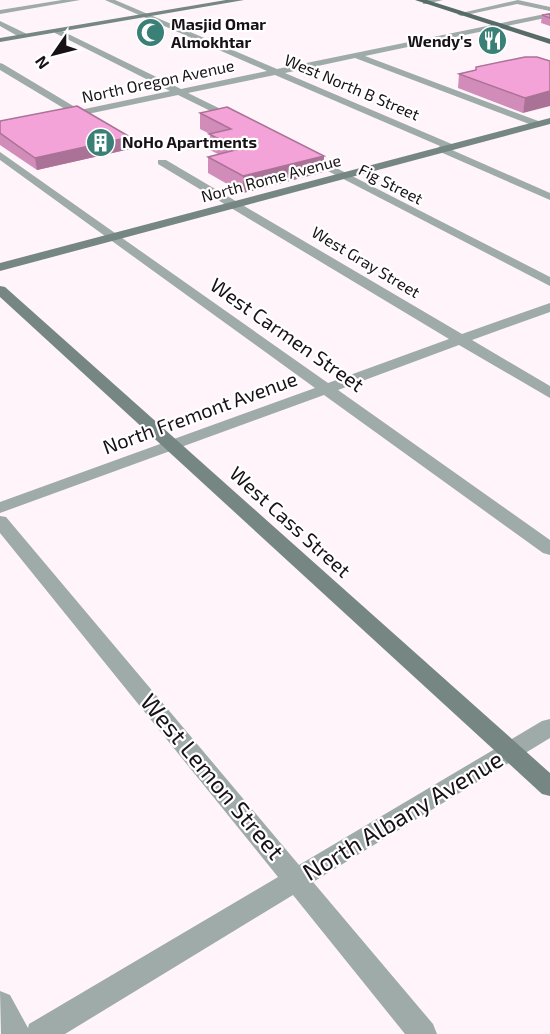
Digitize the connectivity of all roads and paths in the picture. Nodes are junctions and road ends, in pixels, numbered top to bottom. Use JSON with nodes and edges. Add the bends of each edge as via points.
{"nodes":[{"id":1,"x":76,"y":0,"type":"edge"},
{"id":2,"x":109,"y":0,"type":"edge"},
{"id":3,"x":240,"y":0,"type":"edge"},
{"id":4,"x":439,"y":0,"type":"edge"},
{"id":5,"x":422,"y":1,"type":"edge"},
{"id":6,"x":550,"y":9,"type":"edge"},
{"id":7,"x":0,"y":12,"type":"edge"},
{"id":8,"x":461,"y":14,"type":"junction"},
{"id":9,"x":550,"y":15,"type":"edge"},
{"id":10,"x":146,"y":16,"type":"junction"},
{"id":11,"x":0,"y":23,"type":"edge"},
{"id":12,"x":498,"y":25,"type":"junction"},
{"id":13,"x":58,"y":31,"type":"junction"},
{"id":14,"x":24,"y":36,"type":"junction"},
{"id":15,"x":0,"y":40,"type":"edge"},
{"id":16,"x":550,"y":42,"type":"edge"},
{"id":17,"x":356,"y":55,"type":"junction"},
{"id":18,"x":0,"y":66,"type":"edge"},
{"id":19,"x":275,"y":71,"type":"junction"},
{"id":20,"x":179,"y":92,"type":"junction"},
{"id":21,"x":79,"y":113,"type":"junction"},
{"id":22,"x":56,"y":117,"type":"edge"},
{"id":23,"x":550,"y":121,"type":"edge"},
{"id":24,"x":537,"y":124,"type":"junction"},
{"id":25,"x":250,"y":128,"type":"edge"},
{"id":26,"x":291,"y":148,"type":"edge"},
{"id":27,"x":446,"y":148,"type":"junction"},
{"id":28,"x":0,"y":155,"type":"edge"},
{"id":29,"x":162,"y":162,"type":"dead end"},
{"id":30,"x":343,"y":176,"type":"junction"},
{"id":31,"x":550,"y":197,"type":"edge"},
{"id":32,"x":235,"y":205,"type":"junction"},
{"id":33,"x":113,"y":237,"type":"junction"},
{"id":34,"x":0,"y":267,"type":"edge"},
{"id":35,"x":550,"y":282,"type":"edge"},
{"id":36,"x":0,"y":290,"type":"edge"},
{"id":37,"x":550,"y":307,"type":"edge"},
{"id":38,"x":461,"y":340,"type":"junction"},
{"id":39,"x":327,"y":389,"type":"junction"},
{"id":40,"x":550,"y":393,"type":"edge"},
{"id":41,"x":171,"y":446,"type":"junction"},
{"id":42,"x":0,"y":508,"type":"edge"},
{"id":43,"x":0,"y":521,"type":"edge"},
{"id":44,"x":550,"y":549,"type":"edge"},
{"id":45,"x":550,"y":727,"type":"edge"},
{"id":46,"x":510,"y":751,"type":"junction"},
{"id":47,"x":550,"y":787,"type":"edge"},
{"id":48,"x":297,"y":880,"type":"junction"},
{"id":49,"x":0,"y":1004,"type":"edge"},
{"id":50,"x":16,"y":1034,"type":"edge"},
{"id":51,"x":39,"y":1034,"type":"edge"},
{"id":52,"x":423,"y":1034,"type":"edge"}],
"edges":[{"from":1,"to":7,"type":"street"},
{"from":2,"to":10,"type":"street","name":"West North B Street"},
{"from":3,"to":10,"type":"street"},
{"from":4,"to":5,"type":"street"},
{"from":5,"to":8,"type":"main road"},
{"from":6,"to":8,"type":"street","via":[[518,2]]},
{"from":8,"to":12,"type":"main road"},
{"from":9,"to":12,"type":"street","name":"North Oregon Avenue"},
{"from":10,"to":13,"type":"street"},
{"from":10,"to":19,"type":"street","name":"West North B Street"},
{"from":11,"to":14,"type":"street"},
{"from":12,"to":16,"type":"main road"},
{"from":12,"to":17,"type":"street","name":"North Oregon Avenue"},
{"from":13,"to":14,"type":"street"},
{"from":13,"to":20,"type":"street"},
{"from":14,"to":15,"type":"street"},
{"from":17,"to":19,"type":"street","name":"North Oregon Avenue"},
{"from":17,"to":24,"type":"street"},
{"from":18,"to":21,"type":"street"},
{"from":19,"to":20,"type":"street","name":"North Oregon Avenue"},
{"from":19,"to":27,"type":"street","name":"West North B Street"},
{"from":20,"to":21,"type":"street","name":"North Oregon Avenue"},
{"from":20,"to":25,"type":"street"},
{"from":21,"to":22,"type":"street","name":"North Oregon Avenue"},
{"from":23,"to":24,"type":"street","name":"North Rome Avenue"},
{"from":24,"to":27,"type":"street","name":"North Rome Avenue"},
{"from":26,"to":30,"type":"street","name":"Fig Street"},
{"from":27,"to":30,"type":"street","name":"North Rome Avenue"},
{"from":27,"to":31,"type":"street","name":"West North B Street"},
{"from":28,"to":33,"type":"street","name":"West Carmen Street"},
{"from":29,"to":32,"type":"street","name":"West Gray Street"},
{"from":30,"to":32,"type":"street","name":"North Rome Avenue"},
{"from":30,"to":35,"type":"street","name":"Fig Street"},
{"from":32,"to":33,"type":"street","name":"North Rome Avenue"},
{"from":32,"to":38,"type":"street","name":"West Gray Street"},
{"from":33,"to":34,"type":"street","name":"North Rome Avenue"},
{"from":33,"to":39,"type":"street","name":"West Carmen Street"},
{"from":36,"to":41,"type":"street","name":"West Cass Street"},
{"from":37,"to":38,"type":"street","name":"North Fremont Avenue"},
{"from":38,"to":39,"type":"street","name":"North Fremont Avenue"},
{"from":38,"to":40,"type":"street","name":"West Gray Street"},
{"from":39,"to":41,"type":"street","name":"North Fremont Avenue"},
{"from":39,"to":44,"type":"street","name":"West Carmen Street"},
{"from":41,"to":42,"type":"street","name":"North Fremont Avenue"},
{"from":41,"to":46,"type":"street","name":"West Cass Street"},
{"from":43,"to":48,"type":"street","name":"West Lemon Street"},
{"from":45,"to":46,"type":"street","name":"North Albany Avenue"},
{"from":46,"to":47,"type":"street","name":"West Cass Street"},
{"from":46,"to":48,"type":"street","name":"North Albany Avenue"},
{"from":48,"to":51,"type":"street","name":"North Albany Avenue"},
{"from":48,"to":52,"type":"street","name":"West Lemon Street"},
{"from":49,"to":50,"type":"street"}]}
